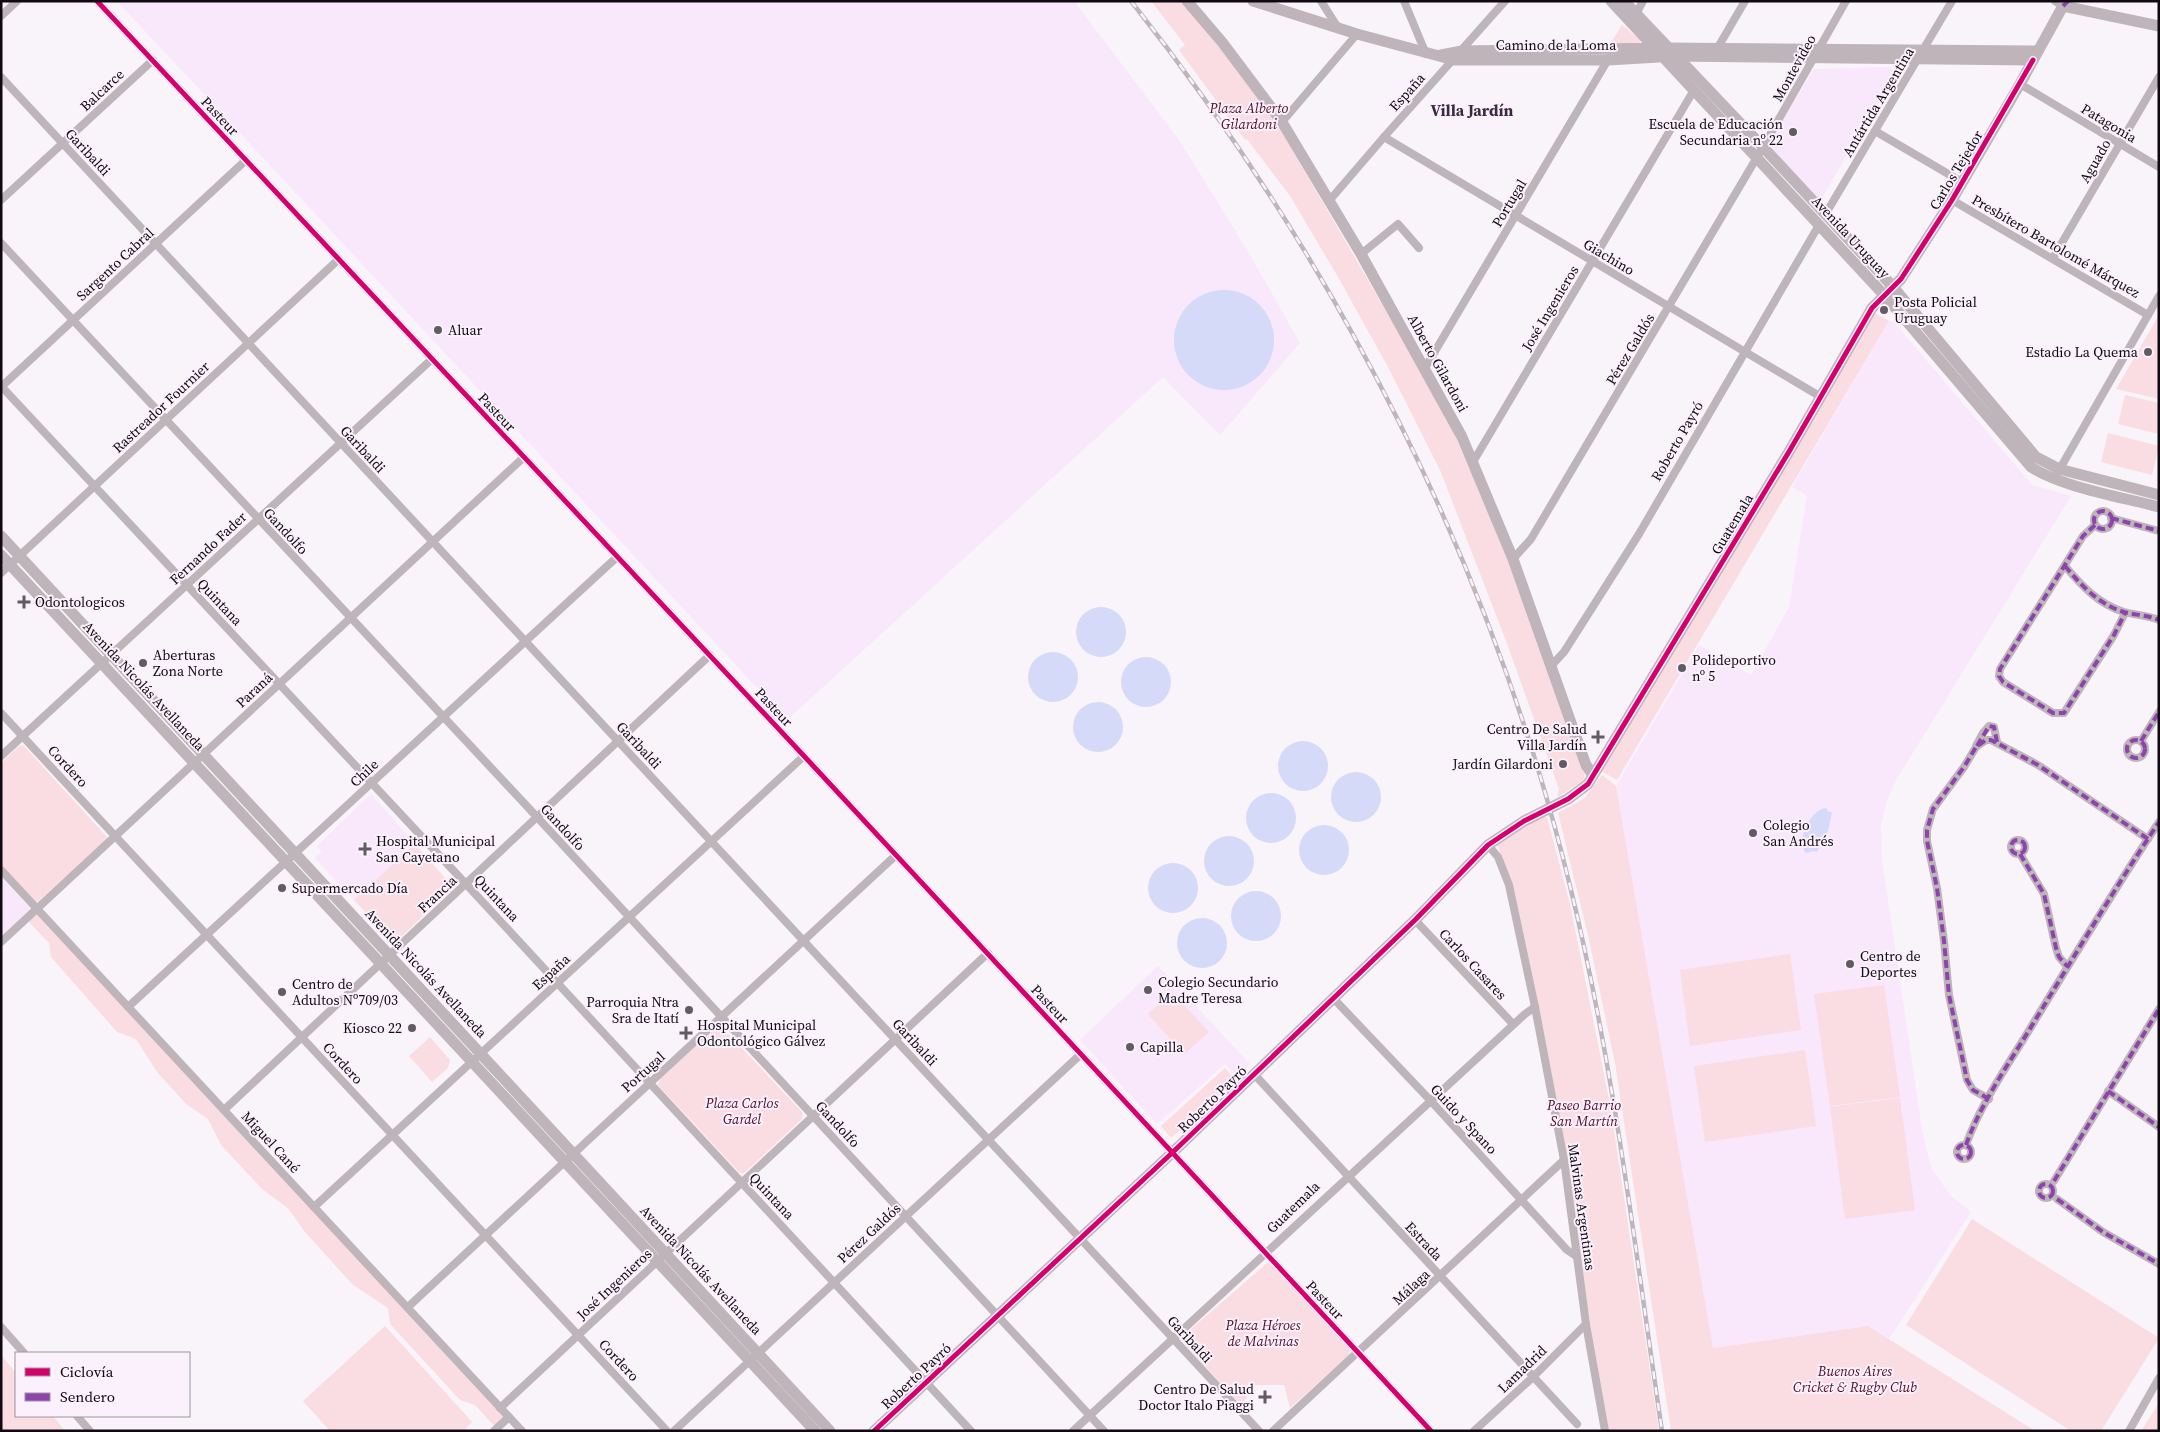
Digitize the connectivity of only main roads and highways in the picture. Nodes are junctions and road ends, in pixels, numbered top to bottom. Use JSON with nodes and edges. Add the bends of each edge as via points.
{"nodes":[{"id":1,"x":1188,"y":1,"type":"edge"},
{"id":2,"x":1253,"y":1,"type":"edge"},
{"id":3,"x":1611,"y":1,"type":"edge"},
{"id":4,"x":1624,"y":1,"type":"edge"},
{"id":5,"x":2059,"y":4,"type":"edge"},
{"id":6,"x":2159,"y":26,"type":"edge"},
{"id":7,"x":1656,"y":49,"type":"junction"},
{"id":8,"x":1670,"y":54,"type":"junction"},
{"id":9,"x":1816,"y":54,"type":"junction"},
{"id":10,"x":1431,"y":55,"type":"junction"},
{"id":11,"x":1611,"y":55,"type":"junction"},
{"id":12,"x":2036,"y":55,"type":"junction"},
{"id":13,"x":1822,"y":220,"type":"junction"},
{"id":14,"x":1889,"y":292,"type":"junction"},
{"id":15,"x":2057,"y":474,"type":"junction"},
{"id":16,"x":2159,"y":495,"type":"edge"},
{"id":17,"x":2159,"y":507,"type":"edge"},
{"id":18,"x":1,"y":536,"type":"edge"},
{"id":19,"x":1,"y":555,"type":"edge"},
{"id":20,"x":1593,"y":775,"type":"junction"},
{"id":21,"x":1508,"y":831,"type":"joint"},
{"id":22,"x":291,"y":857,"type":"junction"},
{"id":23,"x":753,"y":1356,"type":"junction"},
{"id":24,"x":815,"y":1431,"type":"edge"},
{"id":25,"x":830,"y":1431,"type":"edge"},
{"id":26,"x":874,"y":1431,"type":"edge"}],
"edges":[{"from":1,"to":20,"type":"main road","name":"Alberto Gilardoni","via":[[1282,122],[1425,368],[1473,462],[1513,559],[1586,765]]},
{"from":2,"to":10,"type":"main road","name":"Camino de la Loma"},
{"from":3,"to":7,"type":"main road"},
{"from":4,"to":8,"type":"main road","name":"Avenida Uruguay"},
{"from":5,"to":6,"type":"main road"},
{"from":5,"to":12,"type":"main road","name":"Carlos Tejedor"},
{"from":7,"to":8,"type":"main road","name":"Camino de la Loma"},
{"from":7,"to":11,"type":"main road","name":"Camino de la Loma"},
{"from":8,"to":9,"type":"main road"},
{"from":8,"to":9,"type":"main road","via":[[1716,48]]},
{"from":8,"to":11,"type":"main road","name":"Camino de la Loma"},
{"from":8,"to":13,"type":"main road","name":"Avenida Uruguay","via":[[1763,147]]},
{"from":8,"to":13,"type":"main road","name":"Avenida Uruguay","via":[[1694,90],[1757,158]]},
{"from":9,"to":12,"type":"main road"},
{"from":10,"to":11,"type":"main road","name":"Camino de la Loma","via":[[1462,51]]},
{"from":10,"to":11,"type":"main road","name":"Camino de la Loma","via":[[1454,60]]},
{"from":12,"to":14,"type":"main road","name":"Carlos Tejedor","via":[[1952,200],[1902,279]]},
{"from":13,"to":14,"type":"main road","name":"Avenida Uruguay"},
{"from":14,"to":15,"type":"main road","name":"Avenida Uruguay","via":[[2022,459],[2038,472]]},
{"from":14,"to":20,"type":"main road","name":"Guatemala","via":[[1872,308],[1822,397]]},
{"from":15,"to":16,"type":"main road","name":"Avenida Uruguay"},
{"from":15,"to":17,"type":"main road","name":"Avenida Uruguay"},
{"from":18,"to":22,"type":"main road","name":"Avenida Nicolás Avellaneda","via":[[204,755]]},
{"from":19,"to":22,"type":"main road","name":"Avenida Nicolás Avellaneda","via":[[195,763]]},
{"from":20,"to":21,"type":"main road","name":"Guatemala","via":[[1577,793]]},
{"from":21,"to":26,"type":"main road","name":"Roberto Payró","via":[[1491,842],[1415,920],[1173,1152]]},
{"from":22,"to":23,"type":"main road","name":"Avenida Nicolás Avellaneda"},
{"from":23,"to":24,"type":"main road","name":"Avenida Nicolás Avellaneda"},
{"from":23,"to":25,"type":"main road","name":"Avenida Nicolás Avellaneda"}]}
